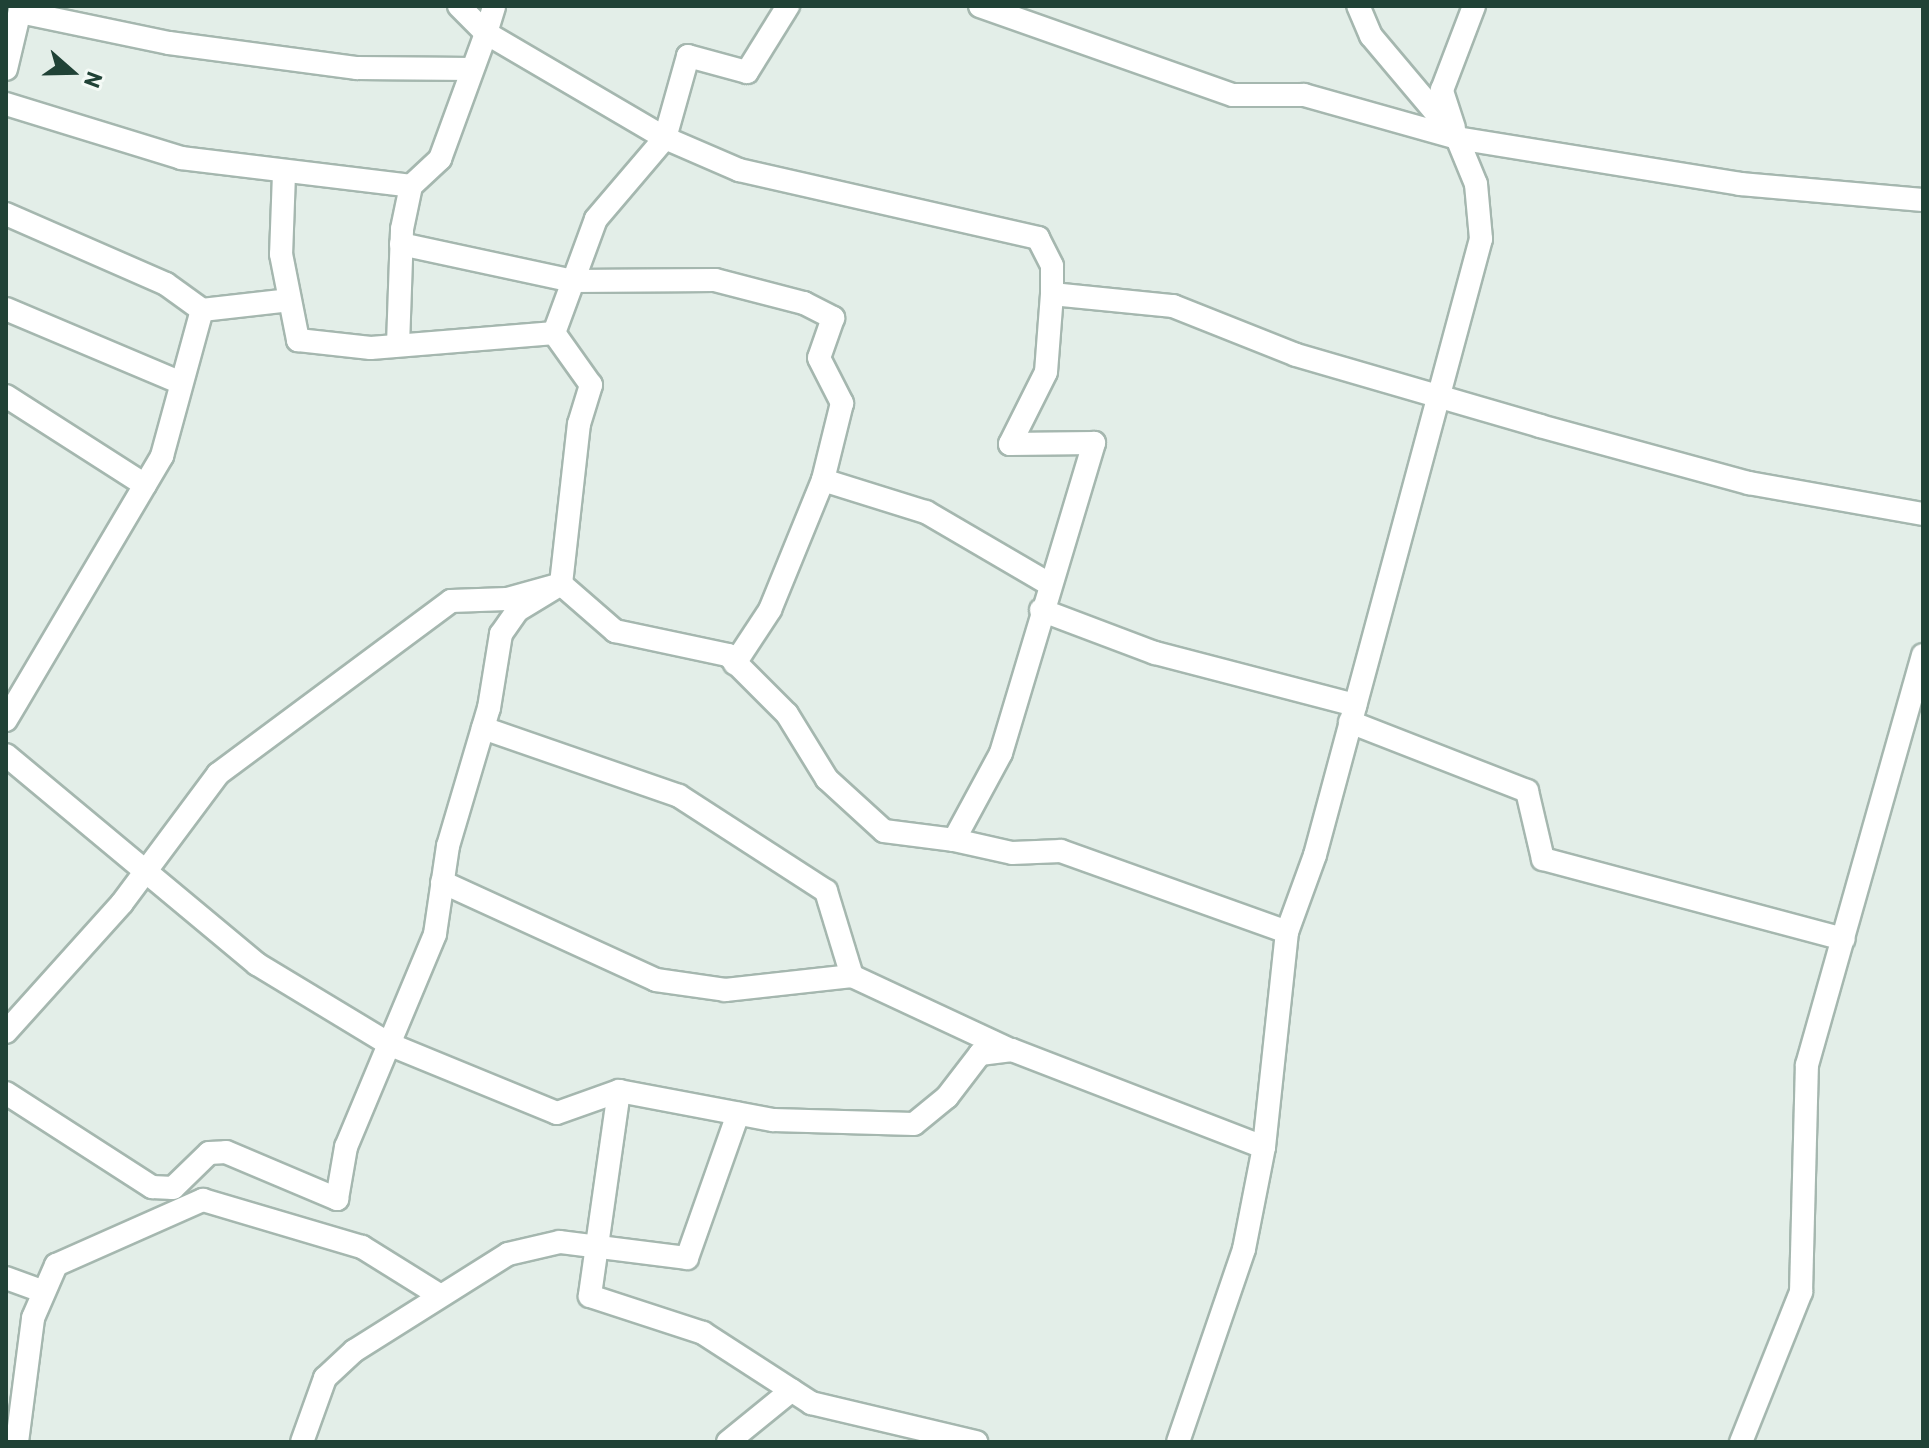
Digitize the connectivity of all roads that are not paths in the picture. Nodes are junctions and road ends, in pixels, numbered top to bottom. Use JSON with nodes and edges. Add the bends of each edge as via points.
{"nodes":[{"id":1,"x":459,"y":6,"type":"edge"},
{"id":2,"x":494,"y":6,"type":"edge"},
{"id":3,"x":788,"y":6,"type":"edge"},
{"id":4,"x":980,"y":6,"type":"edge"},
{"id":5,"x":1358,"y":6,"type":"edge"},
{"id":6,"x":1474,"y":6,"type":"edge"},
{"id":7,"x":20,"y":9,"type":"edge"},
{"id":8,"x":486,"y":33,"type":"junction"},
{"id":9,"x":6,"y":69,"type":"edge"},
{"id":10,"x":472,"y":69,"type":"junction"},
{"id":11,"x":6,"y":104,"type":"edge"},
{"id":12,"x":665,"y":138,"type":"junction"},
{"id":13,"x":1457,"y":138,"type":"junction"},
{"id":14,"x":284,"y":174,"type":"junction"},
{"id":15,"x":411,"y":186,"type":"junction"},
{"id":16,"x":1923,"y":200,"type":"edge"},
{"id":17,"x":6,"y":214,"type":"edge"},
{"id":18,"x":401,"y":244,"type":"junction"},
{"id":19,"x":573,"y":281,"type":"junction"},
{"id":20,"x":1052,"y":294,"type":"junction"},
{"id":21,"x":281,"y":301,"type":"dead end"},
{"id":22,"x":6,"y":309,"type":"edge"},
{"id":23,"x":202,"y":310,"type":"junction"},
{"id":24,"x":554,"y":333,"type":"junction"},
{"id":25,"x":398,"y":345,"type":"junction"},
{"id":26,"x":181,"y":383,"type":"junction"},
{"id":27,"x":6,"y":396,"type":"edge"},
{"id":28,"x":1439,"y":396,"type":"junction"},
{"id":29,"x":823,"y":480,"type":"junction"},
{"id":30,"x":145,"y":485,"type":"junction"},
{"id":31,"x":1923,"y":514,"type":"edge"},
{"id":32,"x":561,"y":584,"type":"junction"},
{"id":33,"x":1049,"y":584,"type":"junction"},
{"id":34,"x":1041,"y":610,"type":"junction"},
{"id":35,"x":1923,"y":655,"type":"edge"},
{"id":36,"x":735,"y":663,"type":"junction"},
{"id":37,"x":1353,"y":713,"type":"junction"},
{"id":38,"x":6,"y":720,"type":"edge"},
{"id":39,"x":483,"y":728,"type":"junction"},
{"id":40,"x":6,"y":755,"type":"edge"},
{"id":41,"x":954,"y":840,"type":"junction"},
{"id":42,"x":148,"y":870,"type":"junction"},
{"id":43,"x":442,"y":882,"type":"junction"},
{"id":44,"x":1287,"y":932,"type":"junction"},
{"id":45,"x":1844,"y":939,"type":"junction"},
{"id":46,"x":852,"y":976,"type":"junction"},
{"id":47,"x":6,"y":1032,"type":"edge"},
{"id":48,"x":391,"y":1045,"type":"junction"},
{"id":49,"x":1012,"y":1050,"type":"junction"},
{"id":50,"x":619,"y":1091,"type":"junction"},
{"id":51,"x":6,"y":1093,"type":"edge"},
{"id":52,"x":738,"y":1114,"type":"junction"},
{"id":53,"x":1264,"y":1147,"type":"junction"},
{"id":54,"x":598,"y":1247,"type":"junction"},
{"id":55,"x":6,"y":1278,"type":"edge"},
{"id":56,"x":42,"y":1291,"type":"junction"},
{"id":57,"x":439,"y":1295,"type":"junction"},
{"id":58,"x":792,"y":1390,"type":"junction"},
{"id":59,"x":17,"y":1442,"type":"edge"},
{"id":60,"x":302,"y":1442,"type":"edge"},
{"id":61,"x":728,"y":1442,"type":"edge"},
{"id":62,"x":976,"y":1442,"type":"edge"},
{"id":63,"x":1178,"y":1442,"type":"edge"},
{"id":64,"x":1741,"y":1442,"type":"edge"}],
"edges":[{"from":1,"to":8,"type":"street"},
{"from":2,"to":8,"type":"street"},
{"from":3,"to":12,"type":"street","via":[[747,72],[688,56]]},
{"from":4,"to":13,"type":"street","via":[[1233,95],[1304,95]]},
{"from":5,"to":13,"type":"street","via":[[1371,36]]},
{"from":6,"to":13,"type":"street","via":[[1442,90]]},
{"from":7,"to":9,"type":"street"},
{"from":7,"to":10,"type":"street","via":[[169,43],[357,68]]},
{"from":8,"to":10,"type":"street"},
{"from":8,"to":12,"type":"street"},
{"from":10,"to":15,"type":"street","via":[[440,159]]},
{"from":11,"to":14,"type":"street","via":[[181,158]]},
{"from":12,"to":19,"type":"street","via":[[596,219]]},
{"from":12,"to":20,"type":"street","via":[[739,170],[1038,238],[1052,266]]},
{"from":13,"to":16,"type":"street","via":[[1740,184]]},
{"from":13,"to":28,"type":"street","via":[[1476,184],[1481,239]]},
{"from":14,"to":15,"type":"street"},
{"from":14,"to":25,"type":"street","via":[[281,254],[298,340]]},
{"from":15,"to":18,"type":"street"},
{"from":17,"to":23,"type":"street","via":[[166,284]]},
{"from":18,"to":19,"type":"street"},
{"from":18,"to":25,"type":"street"},
{"from":19,"to":24,"type":"street"},
{"from":19,"to":29,"type":"street","via":[[715,280],[833,318],[819,358],[842,403]]},
{"from":20,"to":28,"type":"street","via":[[1173,306],[1296,355]]},
{"from":20,"to":33,"type":"street","via":[[1046,372],[1010,444],[1094,443]]},
{"from":21,"to":23,"type":"street"},
{"from":22,"to":26,"type":"street"},
{"from":23,"to":26,"type":"street"},
{"from":24,"to":25,"type":"street"},
{"from":24,"to":32,"type":"street","via":[[591,385],[574,454]]},
{"from":26,"to":30,"type":"street","via":[[162,456]]},
{"from":27,"to":30,"type":"street"},
{"from":28,"to":31,"type":"street","via":[[1749,483]]},
{"from":28,"to":37,"type":"street"},
{"from":29,"to":33,"type":"street","via":[[926,512]]},
{"from":29,"to":36,"type":"street","via":[[770,610]]},
{"from":30,"to":38,"type":"street"},
{"from":32,"to":36,"type":"street","via":[[615,631]]},
{"from":32,"to":39,"type":"street","via":[[518,610],[501,634]]},
{"from":32,"to":42,"type":"street","via":[[507,599],[451,601],[218,774]]},
{"from":33,"to":34,"type":"street"},
{"from":34,"to":37,"type":"street","via":[[1155,653]]},
{"from":34,"to":41,"type":"street","via":[[1001,753]]},
{"from":35,"to":45,"type":"street"},
{"from":36,"to":41,"type":"street","via":[[787,714],[827,779],[884,831]]},
{"from":37,"to":44,"type":"street"},
{"from":37,"to":45,"type":"street","via":[[1527,791],[1543,859]]},
{"from":39,"to":43,"type":"street"},
{"from":39,"to":46,"type":"street","via":[[679,796],[826,891]]},
{"from":40,"to":42,"type":"street"},
{"from":41,"to":44,"type":"street","via":[[1012,853],[1061,851]]},
{"from":42,"to":47,"type":"street"},
{"from":42,"to":48,"type":"street","via":[[257,964]]},
{"from":43,"to":46,"type":"street","via":[[656,980],[725,990]]},
{"from":43,"to":48,"type":"street","via":[[435,934]]},
{"from":44,"to":53,"type":"street"},
{"from":45,"to":64,"type":"street","via":[[1807,1065],[1801,1292]]},
{"from":46,"to":49,"type":"street"},
{"from":48,"to":50,"type":"street","via":[[557,1113]]},
{"from":48,"to":51,"type":"street","via":[[346,1147],[348,1163],[331,1201],[226,1152],[209,1153],[173,1188],[152,1187]]},
{"from":49,"to":52,"type":"street","via":[[980,1054],[947,1097],[914,1124]]},
{"from":49,"to":53,"type":"street"},
{"from":50,"to":52,"type":"street"},
{"from":50,"to":54,"type":"street"},
{"from":52,"to":54,"type":"street","via":[[687,1258]]},
{"from":53,"to":63,"type":"street","via":[[1244,1249]]},
{"from":54,"to":57,"type":"street","via":[[537,1244]]},
{"from":54,"to":58,"type":"street","via":[[590,1296],[703,1333]]},
{"from":55,"to":56,"type":"street"},
{"from":56,"to":57,"type":"street","via":[[56,1265],[203,1200],[362,1247]]},
{"from":56,"to":59,"type":"street"},
{"from":57,"to":60,"type":"street","via":[[325,1378]]},
{"from":58,"to":61,"type":"street"},
{"from":58,"to":62,"type":"street","via":[[811,1403]]}]}
